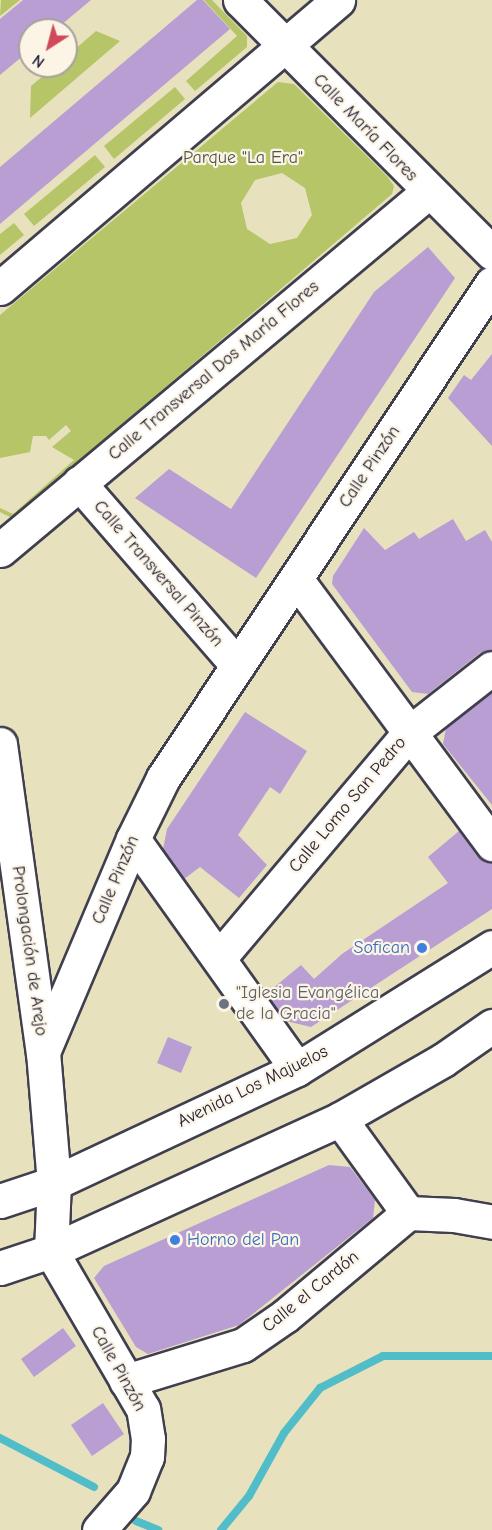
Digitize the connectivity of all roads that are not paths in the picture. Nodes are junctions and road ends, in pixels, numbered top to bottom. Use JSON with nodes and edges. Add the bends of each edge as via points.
{"nodes":[{"id":1,"x":240,"y":0,"type":"edge"},
{"id":2,"x":338,"y":0,"type":"edge"},
{"id":3,"x":284,"y":45,"type":"junction"},
{"id":4,"x":428,"y":192,"type":"junction"},
{"id":5,"x":492,"y":253,"type":"edge"},
{"id":6,"x":492,"y":283,"type":"edge"},
{"id":7,"x":0,"y":288,"type":"edge"},
{"id":8,"x":79,"y":483,"type":"junction"},
{"id":9,"x":0,"y":550,"type":"edge"},
{"id":10,"x":296,"y":579,"type":"junction"},
{"id":11,"x":238,"y":666,"type":"junction"},
{"id":12,"x":492,"y":668,"type":"edge"},
{"id":13,"x":409,"y":733,"type":"junction"},
{"id":14,"x":0,"y":744,"type":"edge"},
{"id":15,"x":133,"y":839,"type":"junction"},
{"id":16,"x":492,"y":844,"type":"edge"},
{"id":17,"x":492,"y":947,"type":"edge"},
{"id":18,"x":219,"y":958,"type":"junction"},
{"id":19,"x":492,"y":1026,"type":"edge"},
{"id":20,"x":43,"y":1052,"type":"junction"},
{"id":21,"x":297,"y":1069,"type":"junction"},
{"id":22,"x":340,"y":1119,"type":"junction"},
{"id":23,"x":54,"y":1183,"type":"junction"},
{"id":24,"x":0,"y":1201,"type":"edge"},
{"id":25,"x":408,"y":1213,"type":"junction"},
{"id":26,"x":492,"y":1222,"type":"edge"},
{"id":27,"x":51,"y":1251,"type":"junction"},
{"id":28,"x":0,"y":1268,"type":"edge"},
{"id":29,"x":126,"y":1381,"type":"junction"},
{"id":30,"x":99,"y":1530,"type":"edge"}],
"edges":[{"from":1,"to":3,"type":"street","name":"Calle María Flores"},
{"from":2,"to":3,"type":"street"},
{"from":3,"to":4,"type":"street","name":"Calle María Flores"},
{"from":3,"to":7,"type":"street"},
{"from":4,"to":5,"type":"street","name":"Calle María Flores"},
{"from":4,"to":8,"type":"street","name":"Calle Transversal Dos María Flores"},
{"from":6,"to":10,"type":"street","name":"Calle Pinzón"},
{"from":8,"to":9,"type":"street","name":"Calle Transversal Dos María Flores"},
{"from":8,"to":11,"type":"street","name":"Calle Transversal Pinzón"},
{"from":10,"to":11,"type":"street","name":"Calle Pinzón"},
{"from":10,"to":13,"type":"street"},
{"from":11,"to":15,"type":"street","name":"Calle Pinzón","via":[[163,778]]},
{"from":12,"to":13,"type":"street","name":"Calle Lomo San Pedro"},
{"from":13,"to":16,"type":"street"},
{"from":13,"to":18,"type":"street","name":"Calle Lomo San Pedro"},
{"from":14,"to":20,"type":"street","name":"Prolongación de Arejo"},
{"from":15,"to":18,"type":"street"},
{"from":15,"to":20,"type":"street","name":"Calle Pinzón"},
{"from":17,"to":21,"type":"street","name":"Avenida Los Majuelos"},
{"from":18,"to":21,"type":"street"},
{"from":19,"to":22,"type":"street","via":[[443,1060]]},
{"from":20,"to":23,"type":"street","name":"Calle Pinzón"},
{"from":21,"to":23,"type":"street","name":"Avenida Los Majuelos"},
{"from":22,"to":25,"type":"street"},
{"from":22,"to":27,"type":"street"},
{"from":23,"to":24,"type":"street","name":"Avenida Los Majuelos"},
{"from":23,"to":27,"type":"street","name":"Calle Pinzón"},
{"from":25,"to":26,"type":"street"},
{"from":25,"to":29,"type":"street","name":"Calle el Cardón","via":[[285,1316],[243,1345]]},
{"from":27,"to":28,"type":"street"},
{"from":27,"to":29,"type":"street","name":"Calle Pinzón"},
{"from":29,"to":30,"type":"street","name":"Calle Pinzón","via":[[143,1409],[147,1457],[133,1491]]}]}
